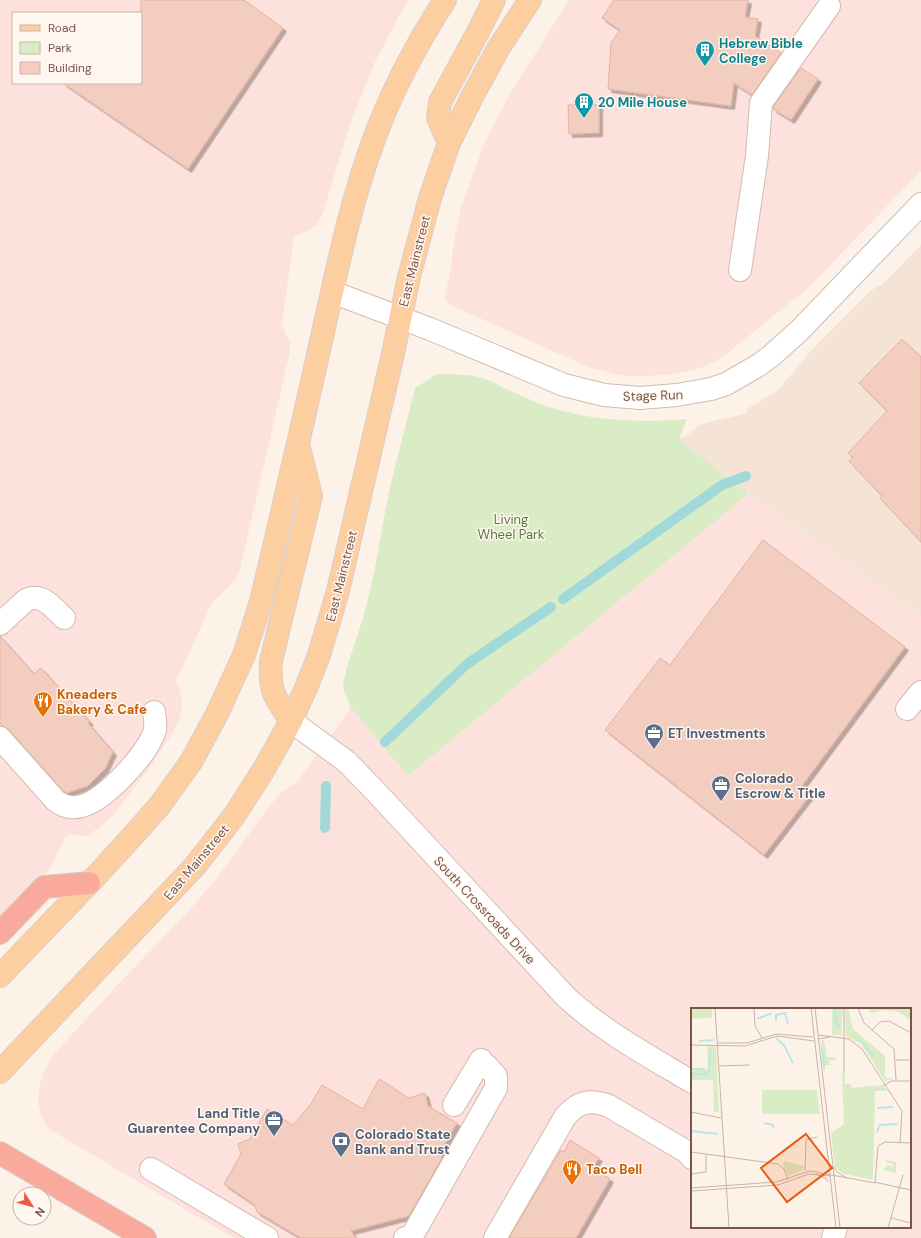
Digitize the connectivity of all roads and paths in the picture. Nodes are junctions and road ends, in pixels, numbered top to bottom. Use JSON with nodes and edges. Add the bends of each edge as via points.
{"nodes":[{"id":1,"x":445,"y":0,"type":"edge"},
{"id":2,"x":494,"y":0,"type":"edge"},
{"id":3,"x":530,"y":0,"type":"edge"},
{"id":4,"x":829,"y":6,"type":"dead end"},
{"id":5,"x":449,"y":143,"type":"junction"},
{"id":6,"x":921,"y":204,"type":"edge"},
{"id":7,"x":740,"y":270,"type":"dead end"},
{"id":8,"x":332,"y":292,"type":"junction"},
{"id":9,"x":400,"y":317,"type":"junction"},
{"id":10,"x":298,"y":444,"type":"junction"},
{"id":11,"x":64,"y":618,"type":"dead end"},
{"id":12,"x":0,"y":624,"type":"edge"},
{"id":13,"x":921,"y":692,"type":"edge"},
{"id":14,"x":907,"y":709,"type":"dead end"},
{"id":15,"x":154,"y":712,"type":"dead end"},
{"id":16,"x":291,"y":721,"type":"junction"},
{"id":17,"x":0,"y":738,"type":"edge"},
{"id":18,"x":89,"y":883,"type":"junction"},
{"id":19,"x":0,"y":933,"type":"edge"},
{"id":20,"x":0,"y":976,"type":"edge"},
{"id":21,"x":0,"y":1072,"type":"edge"},
{"id":22,"x":691,"y":1081,"type":"edge"},
{"id":23,"x":454,"y":1105,"type":"dead end"},
{"id":24,"x":0,"y":1153,"type":"edge"},
{"id":25,"x":691,"y":1157,"type":"edge"},
{"id":26,"x":151,"y":1169,"type":"dead end"},
{"id":27,"x":836,"y":1228,"type":"edge"},
{"id":28,"x":409,"y":1237,"type":"edge"},
{"id":29,"x":146,"y":1238,"type":"edge"},
{"id":30,"x":267,"y":1238,"type":"edge"},
{"id":31,"x":495,"y":1238,"type":"edge"},
{"id":32,"x":833,"y":1238,"type":"edge"}],
"edges":[{"from":1,"to":8,"type":"main road","via":[[410,59],[373,142],[356,195]]},
{"from":2,"to":5,"type":"main road","via":[[440,102],[438,118]]},
{"from":3,"to":5,"type":"main road","name":"East Mainstreet","via":[[498,49]]},
{"from":4,"to":7,"type":"street","via":[[761,103],[757,156]]},
{"from":5,"to":9,"type":"main road","name":"East Mainstreet","via":[[423,222]]},
{"from":6,"to":9,"type":"street","name":"Stage Run","via":[[783,346],[754,368],[726,384],[711,389],[640,398],[584,391],[564,386]]},
{"from":8,"to":9,"type":"street","name":"Stage Run"},
{"from":8,"to":10,"type":"main road"},
{"from":9,"to":16,"type":"main road","name":"East Mainstreet","via":[[338,591],[319,655]]},
{"from":10,"to":16,"type":"main road","via":[[311,496],[270,661],[270,678],[275,698]]},
{"from":10,"to":18,"type":"main road","via":[[258,612],[244,656],[218,714],[191,762],[160,805]]},
{"from":11,"to":12,"type":"street","via":[[41,598],[31,597]]},
{"from":13,"to":14,"type":"street"},
{"from":15,"to":17,"type":"street","via":[[155,730],[142,755],[102,795],[93,802],[76,808],[56,801]]},
{"from":16,"to":21,"type":"main road","name":"East Mainstreet","via":[[234,816],[195,866]]},
{"from":16,"to":22,"type":"street","name":"South Crossroads Drive","via":[[347,762],[585,1015],[616,1037]]},
{"from":18,"to":19,"type":"highway","via":[[44,887]]},
{"from":18,"to":20,"type":"main road"},
{"from":23,"to":28,"type":"street","via":[[484,1063],[496,1076],[496,1088]]},
{"from":24,"to":29,"type":"highway"},
{"from":25,"to":31,"type":"street","via":[[609,1106],[598,1101],[584,1103],[575,1107],[565,1117]]},
{"from":26,"to":30,"type":"street"},
{"from":27,"to":32,"type":"street"}]}
